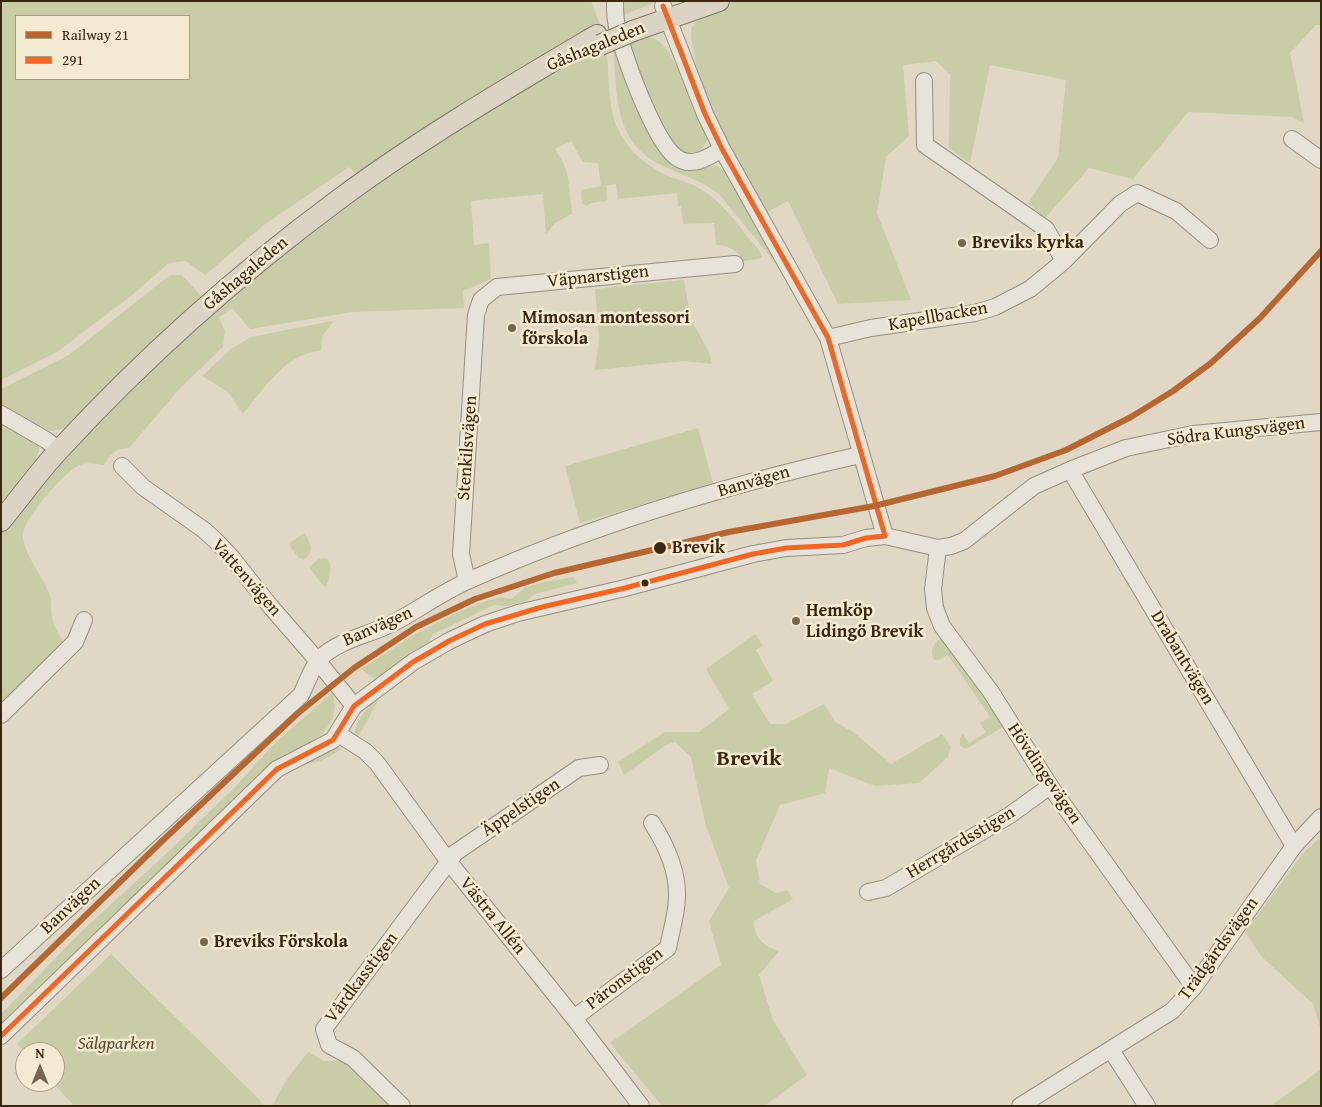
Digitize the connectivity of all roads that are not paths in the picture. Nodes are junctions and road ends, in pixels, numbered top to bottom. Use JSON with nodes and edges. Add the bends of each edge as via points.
{"nodes":[{"id":1,"x":615,"y":1,"type":"edge"},
{"id":2,"x":719,"y":1,"type":"edge"},
{"id":3,"x":670,"y":8,"type":"edge"},
{"id":4,"x":924,"y":81,"type":"dead end"},
{"id":5,"x":1292,"y":139,"type":"dead end"},
{"id":6,"x":722,"y":149,"type":"junction"},
{"id":7,"x":1321,"y":160,"type":"edge"},
{"id":8,"x":1210,"y":240,"type":"dead end"},
{"id":9,"x":1064,"y":261,"type":"junction"},
{"id":10,"x":735,"y":264,"type":"dead end"},
{"id":11,"x":476,"y":314,"type":"joint"},
{"id":12,"x":828,"y":338,"type":"junction"},
{"id":13,"x":1,"y":414,"type":"edge"},
{"id":14,"x":1321,"y":422,"type":"edge"},
{"id":15,"x":59,"y":450,"type":"junction"},
{"id":16,"x":860,"y":455,"type":"junction"},
{"id":17,"x":122,"y":466,"type":"dead end"},
{"id":18,"x":1070,"y":470,"type":"junction"},
{"id":19,"x":1,"y":521,"type":"edge"},
{"id":20,"x":885,"y":536,"type":"junction"},
{"id":21,"x":938,"y":548,"type":"junction"},
{"id":22,"x":467,"y":581,"type":"junction"},
{"id":23,"x":84,"y":620,"type":"dead end"},
{"id":24,"x":317,"y":660,"type":"junction"},
{"id":25,"x":354,"y":706,"type":"junction"},
{"id":26,"x":1,"y":715,"type":"edge"},
{"id":27,"x":338,"y":734,"type":"junction"},
{"id":28,"x":600,"y":765,"type":"dead end"},
{"id":29,"x":1050,"y":786,"type":"junction"},
{"id":30,"x":1321,"y":817,"type":"edge"},
{"id":31,"x":652,"y":823,"type":"dead end"},
{"id":32,"x":1294,"y":846,"type":"junction"},
{"id":33,"x":449,"y":862,"type":"junction"},
{"id":34,"x":868,"y":892,"type":"dead end"},
{"id":35,"x":1,"y":970,"type":"edge"},
{"id":36,"x":1194,"y":987,"type":"junction"},
{"id":37,"x":574,"y":1018,"type":"junction"},
{"id":38,"x":1,"y":1036,"type":"edge"},
{"id":39,"x":1112,"y":1050,"type":"junction"},
{"id":40,"x":402,"y":1106,"type":"edge"},
{"id":41,"x":641,"y":1106,"type":"edge"},
{"id":42,"x":1020,"y":1106,"type":"edge"},
{"id":43,"x":1148,"y":1106,"type":"edge"}],
"edges":[{"from":1,"to":6,"type":"street","via":[[621,44],[638,91],[653,124],[671,152],[676,158],[691,162],[709,158]]},
{"from":2,"to":3,"type":"main road","name":"Gåshagaleden"},
{"from":3,"to":6,"type":"street","via":[[705,114]]},
{"from":3,"to":15,"type":"main road","name":"Gåshagaleden","via":[[531,74],[339,199],[236,280],[177,333]]},
{"from":4,"to":9,"type":"street","via":[[925,145],[1046,229]]},
{"from":5,"to":7,"type":"street"},
{"from":6,"to":12,"type":"street"},
{"from":8,"to":9,"type":"street","name":"Kapellbacken","via":[[1176,211],[1137,193],[1120,204]]},
{"from":9,"to":12,"type":"street","name":"Kapellbacken","via":[[1030,289],[995,307]]},
{"from":10,"to":11,"type":"street","name":"Väpnarstigen","via":[[497,287],[482,300]]},
{"from":11,"to":22,"type":"street","name":"Stenkilsvägen","via":[[460,554]]},
{"from":12,"to":16,"type":"street"},
{"from":13,"to":15,"type":"street"},
{"from":14,"to":18,"type":"street","name":"Södra Kungsvägen","via":[[1193,434],[1126,448]]},
{"from":15,"to":19,"type":"main road","name":"Gåshagaleden"},
{"from":16,"to":20,"type":"street"},
{"from":16,"to":22,"type":"street","name":"Banvägen","via":[[639,514]]},
{"from":17,"to":24,"type":"street","name":"Vattenvägen","via":[[143,487],[217,542]]},
{"from":18,"to":21,"type":"street","name":"Södra Kungsvägen","via":[[1034,486],[964,540]]},
{"from":18,"to":32,"type":"street","name":"Drabantvägen"},
{"from":20,"to":21,"type":"street","name":"Södra Kungsvägen"},
{"from":20,"to":25,"type":"street","name":"Södra Kungsvägen","via":[[843,545],[786,548],[753,554],[518,613],[449,641],[413,662]]},
{"from":21,"to":29,"type":"street","name":"Hövdingevägen","via":[[933,589],[935,608],[942,626],[991,692]]},
{"from":22,"to":24,"type":"street","name":"Banvägen","via":[[386,627],[338,644]]},
{"from":23,"to":26,"type":"street","via":[[76,642]]},
{"from":24,"to":25,"type":"street","name":"Vattenvägen"},
{"from":24,"to":35,"type":"street","name":"Banvägen","via":[[300,695]]},
{"from":25,"to":27,"type":"street","name":"Södra Kungsvägen"},
{"from":27,"to":33,"type":"street","name":"Västra Allén","via":[[377,763]]},
{"from":27,"to":38,"type":"street","name":"Södra Kungsvägen","via":[[326,744],[277,769]]},
{"from":28,"to":33,"type":"street","name":"Äppelstigen","via":[[579,768],[455,852]]},
{"from":29,"to":34,"type":"street","name":"Herrgårdsstigen","via":[[1010,816],[886,888]]},
{"from":29,"to":36,"type":"street","name":"Hövdingevägen"},
{"from":30,"to":32,"type":"street","name":"Trädgårdsvägen"},
{"from":31,"to":37,"type":"street","name":"Päronstigen","via":[[665,844],[673,868],[677,897],[668,948]]},
{"from":32,"to":36,"type":"street","name":"Trädgårdsvägen"},
{"from":33,"to":37,"type":"street","name":"Västra Allén"},
{"from":33,"to":40,"type":"street","name":"Vårdkasstigen","via":[[324,1029],[329,1045],[353,1058]]},
{"from":36,"to":39,"type":"street","name":"Trädgårdsvägen","via":[[1172,1011]]},
{"from":37,"to":41,"type":"street","name":"Västra Allén"},
{"from":39,"to":42,"type":"street","name":"Trädgårdsvägen"},
{"from":39,"to":43,"type":"street"}]}
